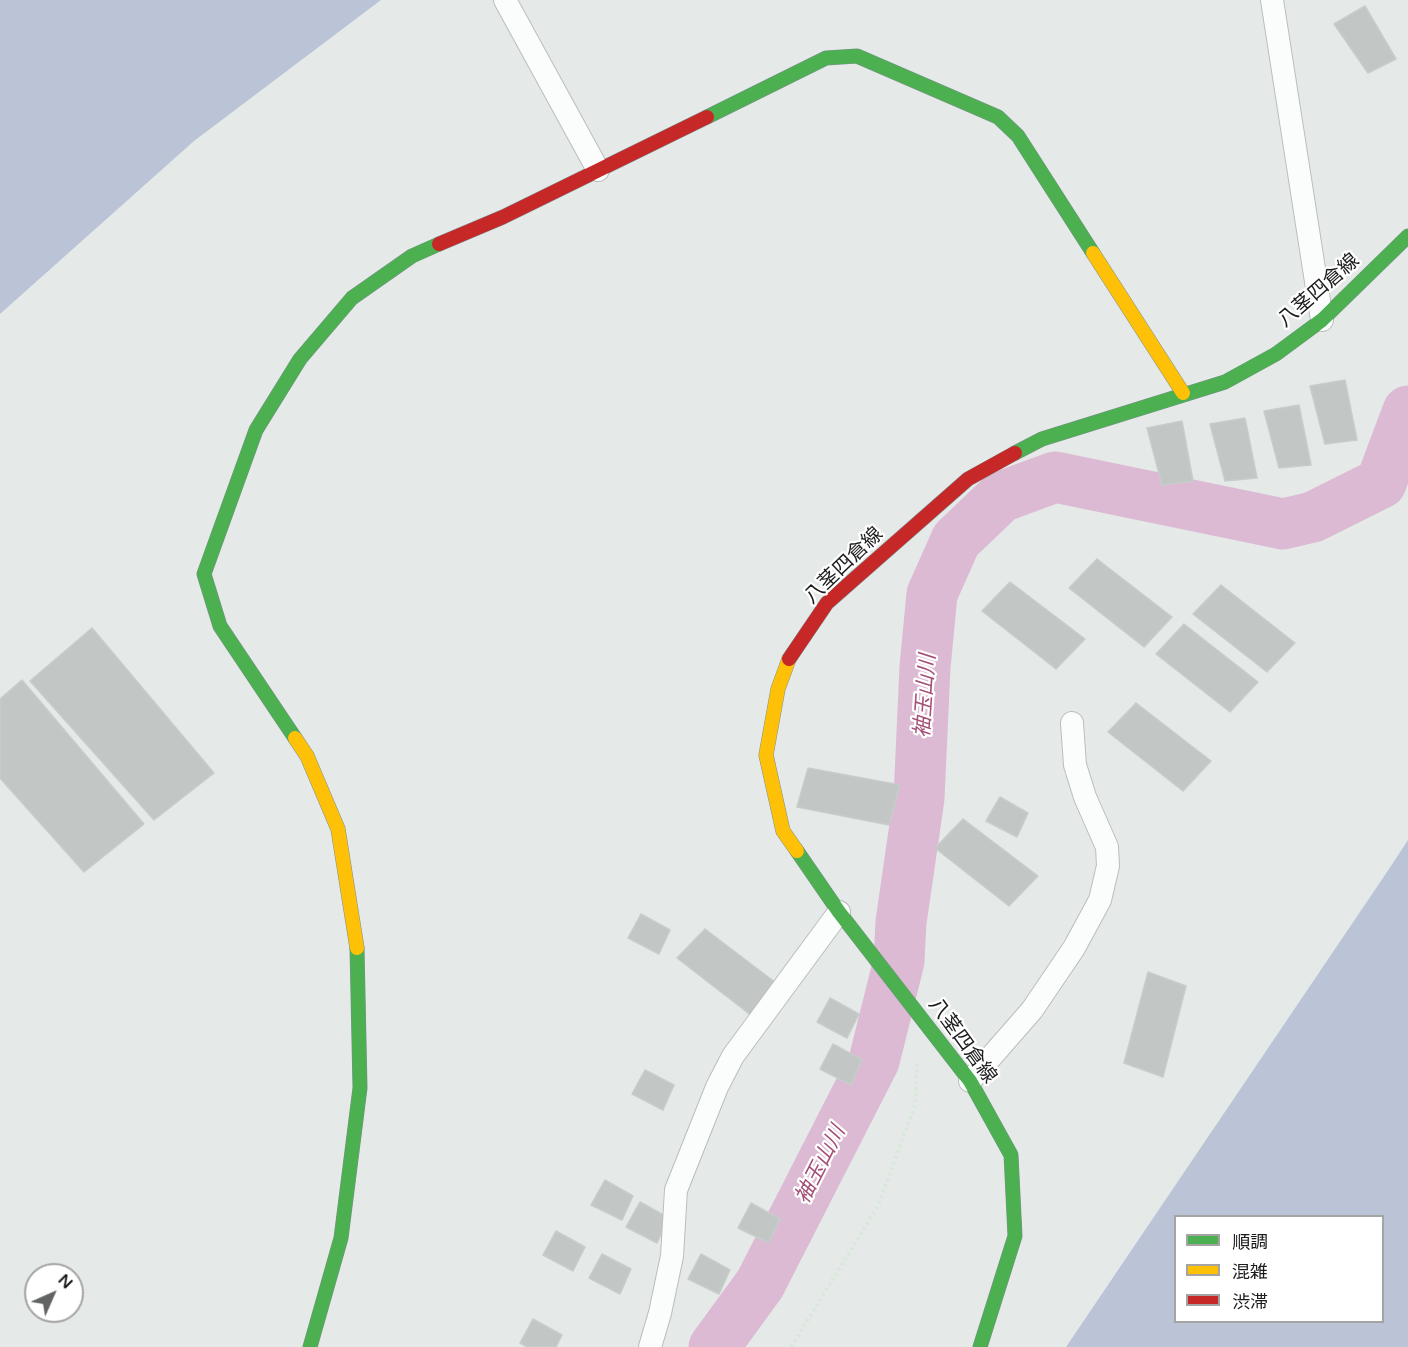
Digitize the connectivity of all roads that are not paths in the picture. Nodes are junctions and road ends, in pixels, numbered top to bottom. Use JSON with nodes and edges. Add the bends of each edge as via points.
{"nodes":[{"id":1,"x":505,"y":0,"type":"edge"},
{"id":2,"x":1272,"y":0,"type":"edge"},
{"id":3,"x":598,"y":170,"type":"junction"},
{"id":4,"x":1408,"y":236,"type":"edge"},
{"id":5,"x":1323,"y":320,"type":"junction"},
{"id":6,"x":1183,"y":393,"type":"junction"},
{"id":7,"x":1072,"y":723,"type":"dead end"},
{"id":8,"x":839,"y":912,"type":"junction"},
{"id":9,"x":970,"y":1081,"type":"junction"},
{"id":10,"x":310,"y":1347,"type":"edge"},
{"id":11,"x":650,"y":1347,"type":"edge"},
{"id":12,"x":980,"y":1347,"type":"edge"}],
"edges":[{"from":1,"to":3,"type":"street"},
{"from":2,"to":5,"type":"street"},
{"from":3,"to":6,"type":"street","via":[[826,58],[857,56],[998,117],[1018,136]]},
{"from":3,"to":10,"type":"street","via":[[504,217],[412,256],[352,298],[300,359],[256,429],[204,574],[220,626],[307,756],[338,829],[357,948],[360,1088],[341,1238]]},
{"from":4,"to":5,"type":"street","name":"八茎四倉線"},
{"from":5,"to":6,"type":"street","name":"八茎四倉線","via":[[1276,354],[1225,382]]},
{"from":6,"to":8,"type":"street","name":"八茎四倉線","via":[[1042,440],[968,479],[827,603],[791,653],[778,689],[765,755],[783,831]]},
{"from":7,"to":9,"type":"street","via":[[1075,765],[1107,847],[1108,866],[1100,900],[1032,1011]]},
{"from":8,"to":9,"type":"street","name":"八茎四倉線"},
{"from":8,"to":11,"type":"street","via":[[733,1056],[717,1086],[676,1190],[672,1256]]},
{"from":9,"to":12,"type":"street","name":"八茎四倉線","via":[[1011,1155],[1015,1236]]}]}
